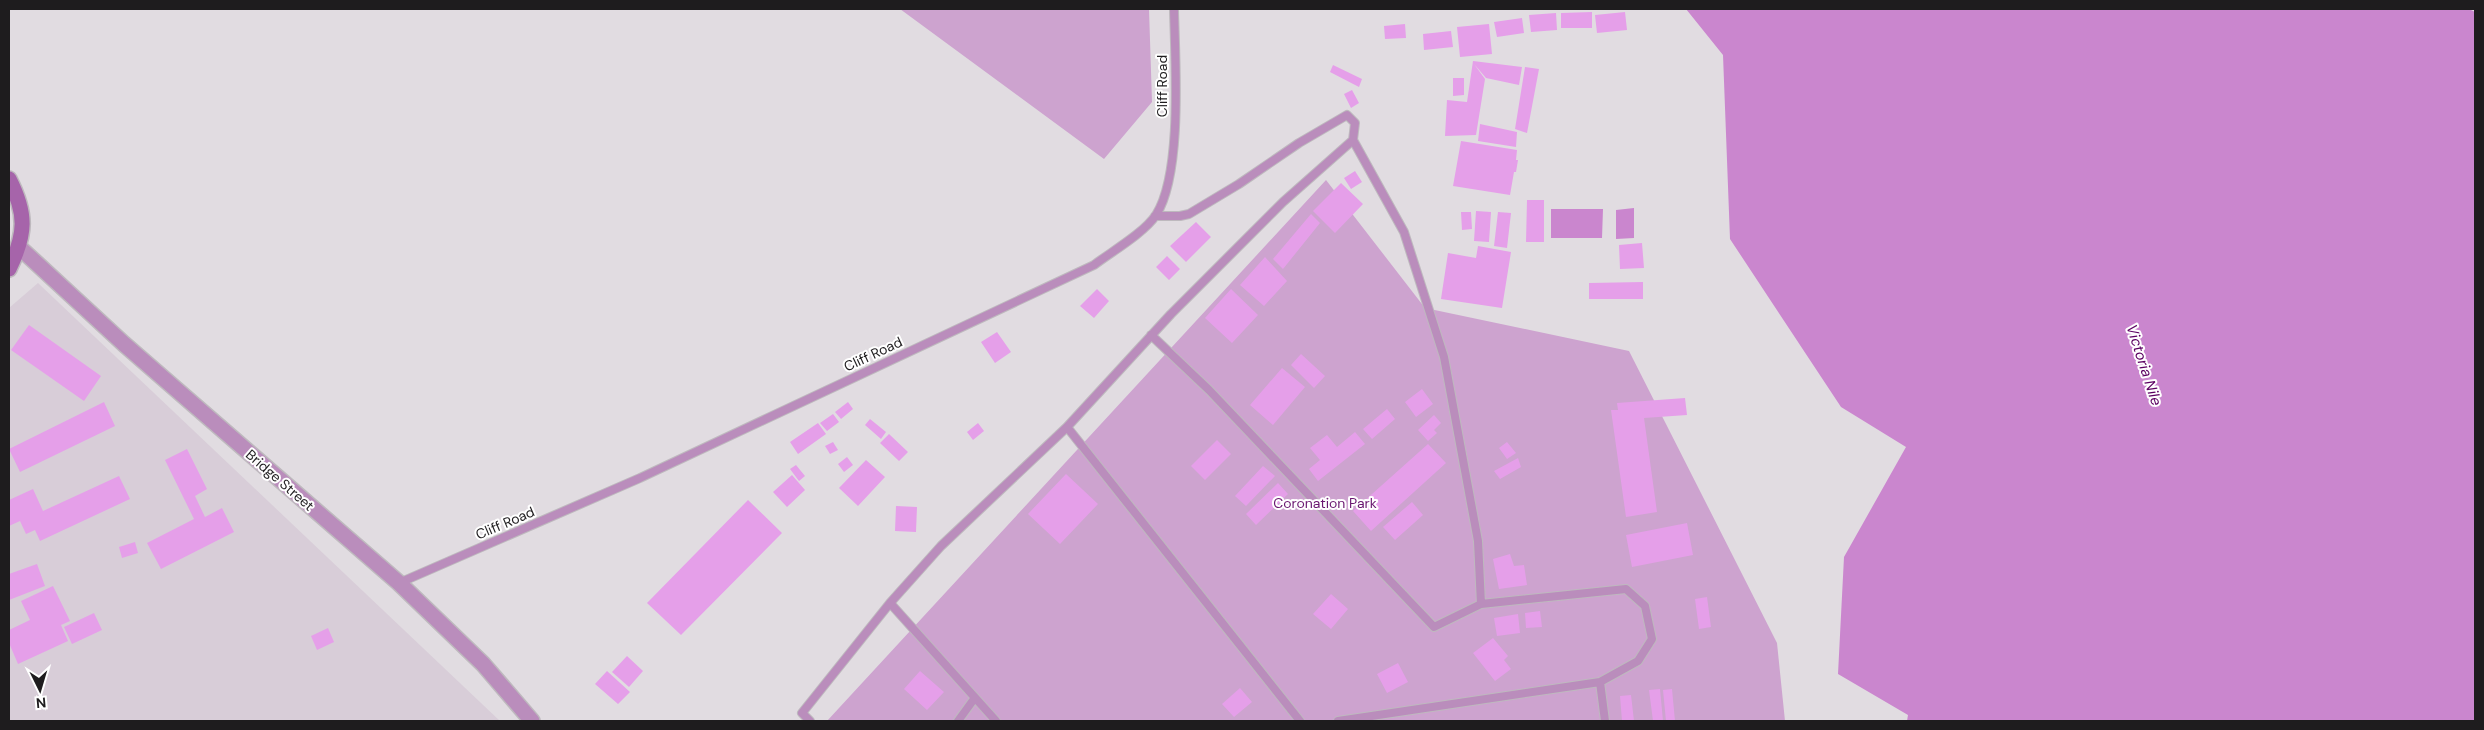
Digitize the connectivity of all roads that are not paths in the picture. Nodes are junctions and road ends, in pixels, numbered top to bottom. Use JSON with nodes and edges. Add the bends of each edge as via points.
{"nodes":[{"id":1,"x":1174,"y":9,"type":"edge"},
{"id":2,"x":1353,"y":140,"type":"junction"},
{"id":3,"x":9,"y":179,"type":"edge"},
{"id":4,"x":1155,"y":216,"type":"junction"},
{"id":5,"x":20,"y":248,"type":"junction"},
{"id":6,"x":9,"y":269,"type":"edge"},
{"id":7,"x":1151,"y":335,"type":"junction"},
{"id":8,"x":1067,"y":427,"type":"junction"},
{"id":9,"x":399,"y":583,"type":"junction"},
{"id":10,"x":890,"y":602,"type":"junction"},
{"id":11,"x":1481,"y":604,"type":"junction"},
{"id":12,"x":1600,"y":682,"type":"junction"},
{"id":13,"x":974,"y":699,"type":"junction"},
{"id":14,"x":532,"y":721,"type":"edge"},
{"id":15,"x":810,"y":721,"type":"edge"},
{"id":16,"x":958,"y":721,"type":"edge"},
{"id":17,"x":996,"y":721,"type":"edge"},
{"id":18,"x":1300,"y":721,"type":"edge"},
{"id":19,"x":1338,"y":721,"type":"edge"},
{"id":20,"x":1605,"y":721,"type":"edge"}],
"edges":[{"from":1,"to":4,"type":"lane","name":"Cliff Road","via":[[1176,118],[1164,197]]},
{"from":2,"to":4,"type":"lane","via":[[1355,123],[1348,115],[1189,214]]},
{"from":2,"to":7,"type":"lane","via":[[1283,202]]},
{"from":2,"to":11,"type":"lane","via":[[1404,232],[1444,357],[1478,541]]},
{"from":3,"to":5,"type":"street","via":[[19,199],[24,223]]},
{"from":4,"to":9,"type":"lane","name":"Cliff Road","via":[[1094,265],[640,478]]},
{"from":5,"to":6,"type":"street"},
{"from":5,"to":9,"type":"street","name":"Bridge Street","via":[[124,344]]},
{"from":7,"to":8,"type":"lane"},
{"from":7,"to":11,"type":"lane","via":[[1209,390],[1434,626]]},
{"from":8,"to":10,"type":"lane","via":[[941,546]]},
{"from":8,"to":18,"type":"lane"},
{"from":9,"to":14,"type":"street","name":"Bridge Street","via":[[483,664]]},
{"from":10,"to":13,"type":"lane"},
{"from":10,"to":15,"type":"lane","via":[[802,713]]},
{"from":11,"to":12,"type":"lane","via":[[1626,589],[1645,606],[1652,639],[1638,661]]},
{"from":12,"to":19,"type":"lane"},
{"from":12,"to":20,"type":"lane"},
{"from":13,"to":16,"type":"lane"},
{"from":13,"to":17,"type":"lane"}]}
